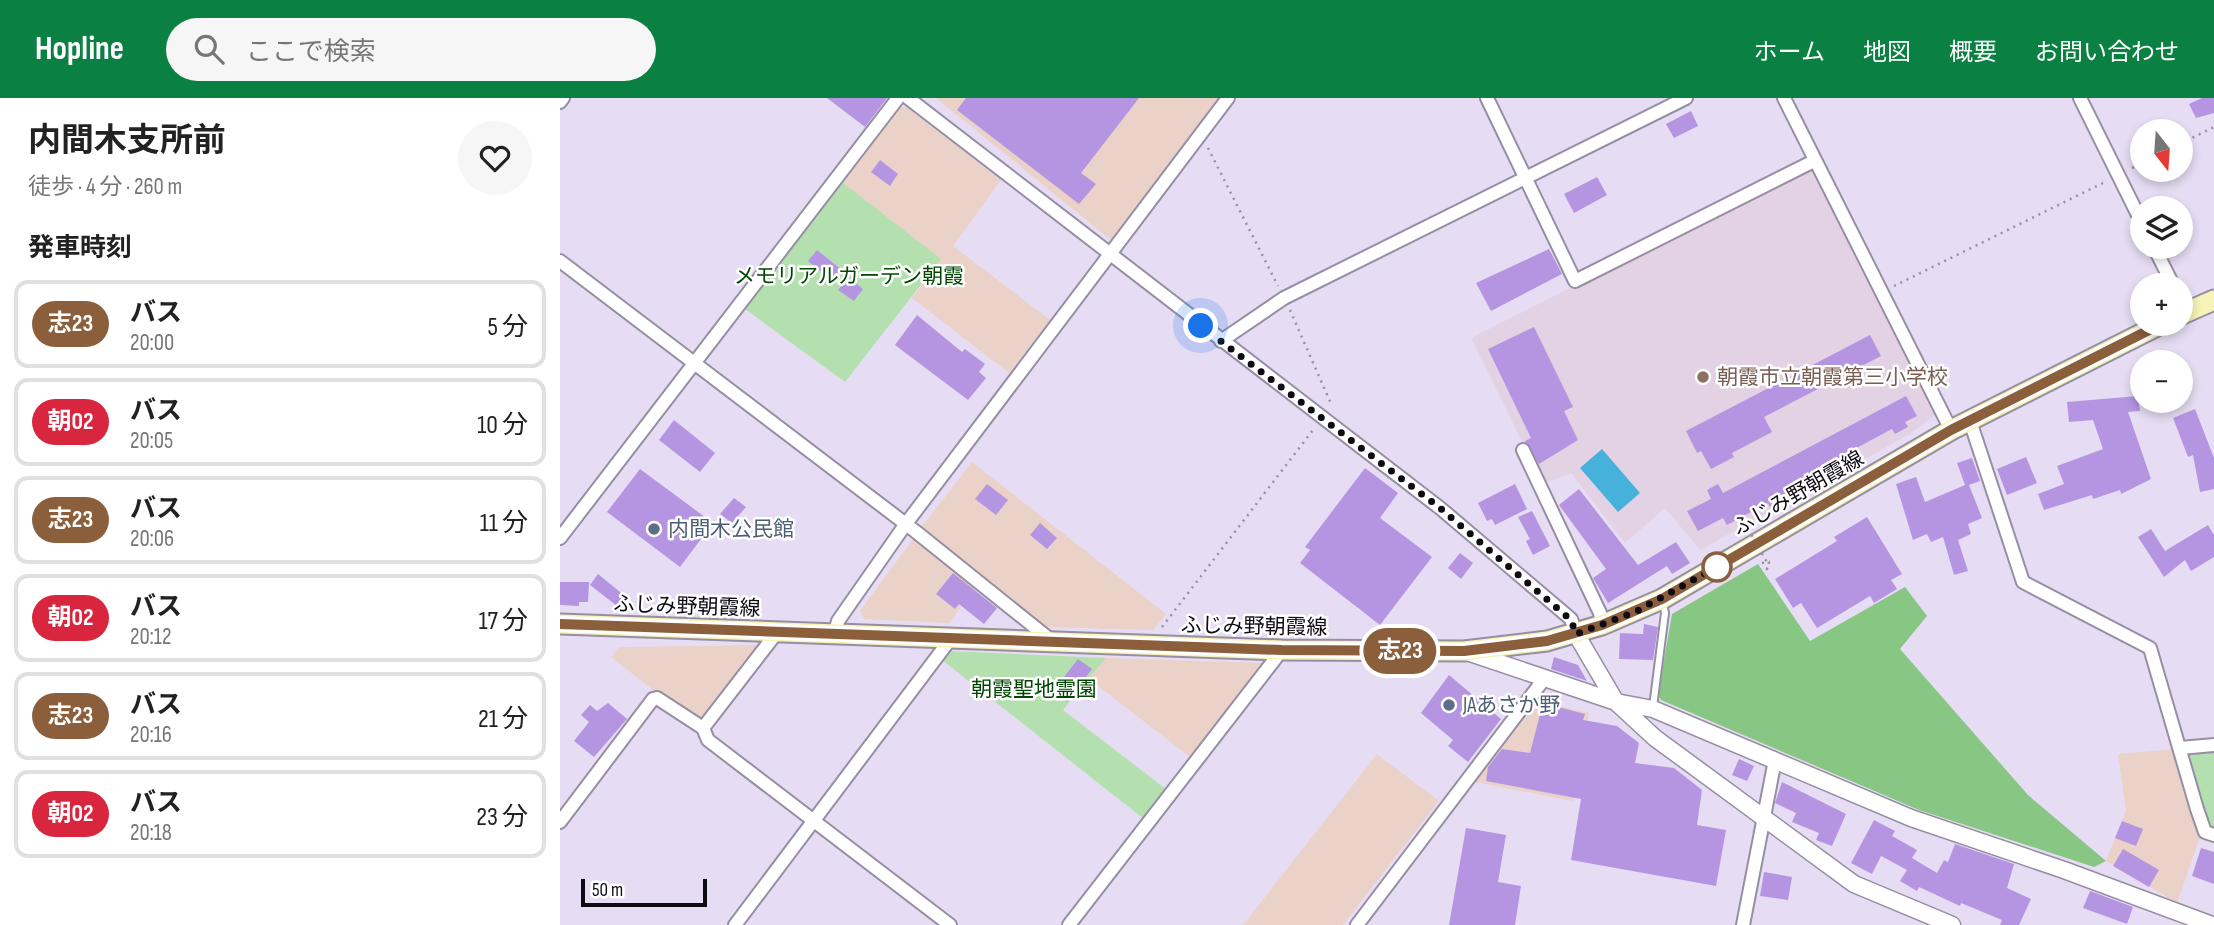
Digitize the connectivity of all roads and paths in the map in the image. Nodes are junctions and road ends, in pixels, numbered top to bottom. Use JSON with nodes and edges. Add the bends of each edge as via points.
{"nodes":[{"id":1,"x":898,"y":98,"type":"edge"},
{"id":2,"x":908,"y":98,"type":"edge"},
{"id":3,"x":1228,"y":98,"type":"edge"},
{"id":4,"x":1487,"y":98,"type":"edge"},
{"id":5,"x":1686,"y":98,"type":"edge"},
{"id":6,"x":1784,"y":98,"type":"edge"},
{"id":7,"x":2080,"y":98,"type":"edge"},
{"id":8,"x":2214,"y":127,"type":"edge"},
{"id":9,"x":1200,"y":132,"type":"junction"},
{"id":10,"x":2193,"y":138,"type":"edge"},
{"id":11,"x":1814,"y":161,"type":"junction"},
{"id":12,"x":2130,"y":170,"type":"edge"},
{"id":13,"x":2119,"y":175,"type":"junction"},
{"id":14,"x":1527,"y":177,"type":"junction"},
{"id":15,"x":2130,"y":198,"type":"edge"},
{"id":16,"x":1109,"y":256,"type":"junction"},
{"id":17,"x":560,"y":261,"type":"edge"},
{"id":18,"x":1883,"y":292,"type":"junction"},
{"id":19,"x":1284,"y":298,"type":"junction"},
{"id":20,"x":2214,"y":300,"type":"edge"},
{"id":21,"x":2193,"y":306,"type":"edge"},
{"id":22,"x":2137,"y":336,"type":"edge"},
{"id":23,"x":1221,"y":341,"type":"junction"},
{"id":24,"x":695,"y":363,"type":"junction"},
{"id":25,"x":1322,"y":418,"type":"junction"},
{"id":26,"x":1970,"y":421,"type":"junction"},
{"id":27,"x":1951,"y":430,"type":"junction"},
{"id":28,"x":1523,"y":450,"type":"dead end"},
{"id":29,"x":905,"y":525,"type":"junction"},
{"id":30,"x":1748,"y":529,"type":"dead end"},
{"id":31,"x":560,"y":538,"type":"edge"},
{"id":32,"x":1762,"y":563,"type":"dead end"},
{"id":33,"x":1662,"y":599,"type":"junction"},
{"id":34,"x":560,"y":624,"type":"edge"},
{"id":35,"x":1602,"y":625,"type":"junction"},
{"id":36,"x":778,"y":631,"type":"junction"},
{"id":37,"x":835,"y":632,"type":"junction"},
{"id":38,"x":1576,"y":634,"type":"junction"},
{"id":39,"x":952,"y":637,"type":"junction"},
{"id":40,"x":1052,"y":641,"type":"junction"},
{"id":41,"x":1151,"y":646,"type":"junction"},
{"id":42,"x":1282,"y":650,"type":"junction"},
{"id":43,"x":1464,"y":651,"type":"junction"},
{"id":44,"x":1544,"y":679,"type":"junction"},
{"id":45,"x":1616,"y":702,"type":"junction"},
{"id":46,"x":1653,"y":709,"type":"junction"},
{"id":47,"x":703,"y":728,"type":"junction"},
{"id":48,"x":2214,"y":745,"type":"edge"},
{"id":49,"x":2180,"y":748,"type":"junction"},
{"id":50,"x":1775,"y":760,"type":"junction"},
{"id":51,"x":1765,"y":818,"type":"junction"},
{"id":52,"x":813,"y":820,"type":"junction"},
{"id":53,"x":560,"y":822,"type":"edge"},
{"id":54,"x":2214,"y":835,"type":"edge"},
{"id":55,"x":1364,"y":919,"type":"edge"},
{"id":56,"x":1928,"y":920,"type":"edge"},
{"id":57,"x":734,"y":925,"type":"edge"},
{"id":58,"x":950,"y":925,"type":"edge"},
{"id":59,"x":1069,"y":925,"type":"edge"},
{"id":60,"x":1357,"y":925,"type":"edge"},
{"id":61,"x":1742,"y":925,"type":"edge"},
{"id":62,"x":1952,"y":925,"type":"edge"},
{"id":63,"x":2212,"y":925,"type":"edge"}],
"edges":[{"from":1,"to":24,"type":"street"},
{"from":2,"to":16,"type":"street"},
{"from":3,"to":9,"type":"street"},
{"from":4,"to":14,"type":"street"},
{"from":5,"to":14,"type":"street"},
{"from":6,"to":11,"type":"street"},
{"from":7,"to":13,"type":"street"},
{"from":8,"to":10,"type":"path"},
{"from":9,"to":16,"type":"street"},
{"from":9,"to":19,"type":"path"},
{"from":11,"to":14,"type":"street","via":[[1575,281]]},
{"from":11,"to":18,"type":"street"},
{"from":12,"to":13,"type":"path"},
{"from":13,"to":15,"type":"street"},
{"from":13,"to":18,"type":"path"},
{"from":14,"to":19,"type":"street"},
{"from":16,"to":23,"type":"street"},
{"from":16,"to":29,"type":"street"},
{"from":17,"to":24,"type":"street"},
{"from":18,"to":27,"type":"street"},
{"from":19,"to":23,"type":"street"},
{"from":19,"to":25,"type":"path","via":[[1333,404]]},
{"from":20,"to":21,"type":"main road"},
{"from":22,"to":26,"type":"main road","name":"ふじみ野朝霞線"},
{"from":23,"to":25,"type":"street"},
{"from":24,"to":29,"type":"street"},
{"from":24,"to":31,"type":"street"},
{"from":25,"to":38,"type":"street","via":[[1500,559],[1571,620]]},
{"from":25,"to":41,"type":"path"},
{"from":26,"to":27,"type":"main road","name":"ふじみ野朝霞線"},
{"from":26,"to":49,"type":"street","via":[[2023,582],[2150,648]]},
{"from":27,"to":33,"type":"main road","name":"ふじみ野朝霞線"},
{"from":28,"to":35,"type":"street"},
{"from":29,"to":37,"type":"street","via":[[838,621]]},
{"from":29,"to":40,"type":"street"},
{"from":30,"to":32,"type":"path","bridge":true,"via":[[1768,564],[1767,569],[1769,562]]},
{"from":33,"to":35,"type":"main road","name":"ふじみ野朝霞線"},
{"from":33,"to":46,"type":"lane","via":[[1665,613]]},
{"from":34,"to":36,"type":"main road","name":"ふじみ野朝霞線"},
{"from":35,"to":38,"type":"main road","name":"ふじみ野朝霞線"},
{"from":36,"to":37,"type":"main road","name":"ふじみ野朝霞線"},
{"from":36,"to":47,"type":"street"},
{"from":37,"to":39,"type":"main road","name":"ふじみ野朝霞線"},
{"from":38,"to":43,"type":"main road","name":"ふじみ野朝霞線"},
{"from":38,"to":45,"type":"street"},
{"from":39,"to":40,"type":"main road","name":"ふじみ野朝霞線"},
{"from":39,"to":52,"type":"street"},
{"from":40,"to":41,"type":"main road","name":"ふじみ野朝霞線"},
{"from":41,"to":42,"type":"main road","name":"ふじみ野朝霞線"},
{"from":42,"to":43,"type":"main road","name":"ふじみ野朝霞線"},
{"from":42,"to":59,"type":"street"},
{"from":43,"to":44,"type":"street"},
{"from":44,"to":45,"type":"street"},
{"from":44,"to":55,"type":"street"},
{"from":45,"to":46,"type":"street"},
{"from":45,"to":51,"type":"street","via":[[1655,738]]},
{"from":46,"to":50,"type":"street"},
{"from":47,"to":52,"type":"street","via":[[708,740]]},
{"from":47,"to":53,"type":"street","via":[[653,699]]},
{"from":48,"to":49,"type":"street"},
{"from":49,"to":54,"type":"street","via":[[2205,832]]},
{"from":50,"to":51,"type":"street"},
{"from":50,"to":63,"type":"street","via":[[1911,818]]},
{"from":51,"to":56,"type":"street","via":[[1854,884]]},
{"from":51,"to":61,"type":"street"},
{"from":52,"to":57,"type":"street"},
{"from":52,"to":58,"type":"street"},
{"from":55,"to":60,"type":"street"},
{"from":56,"to":62,"type":"street"}]}
